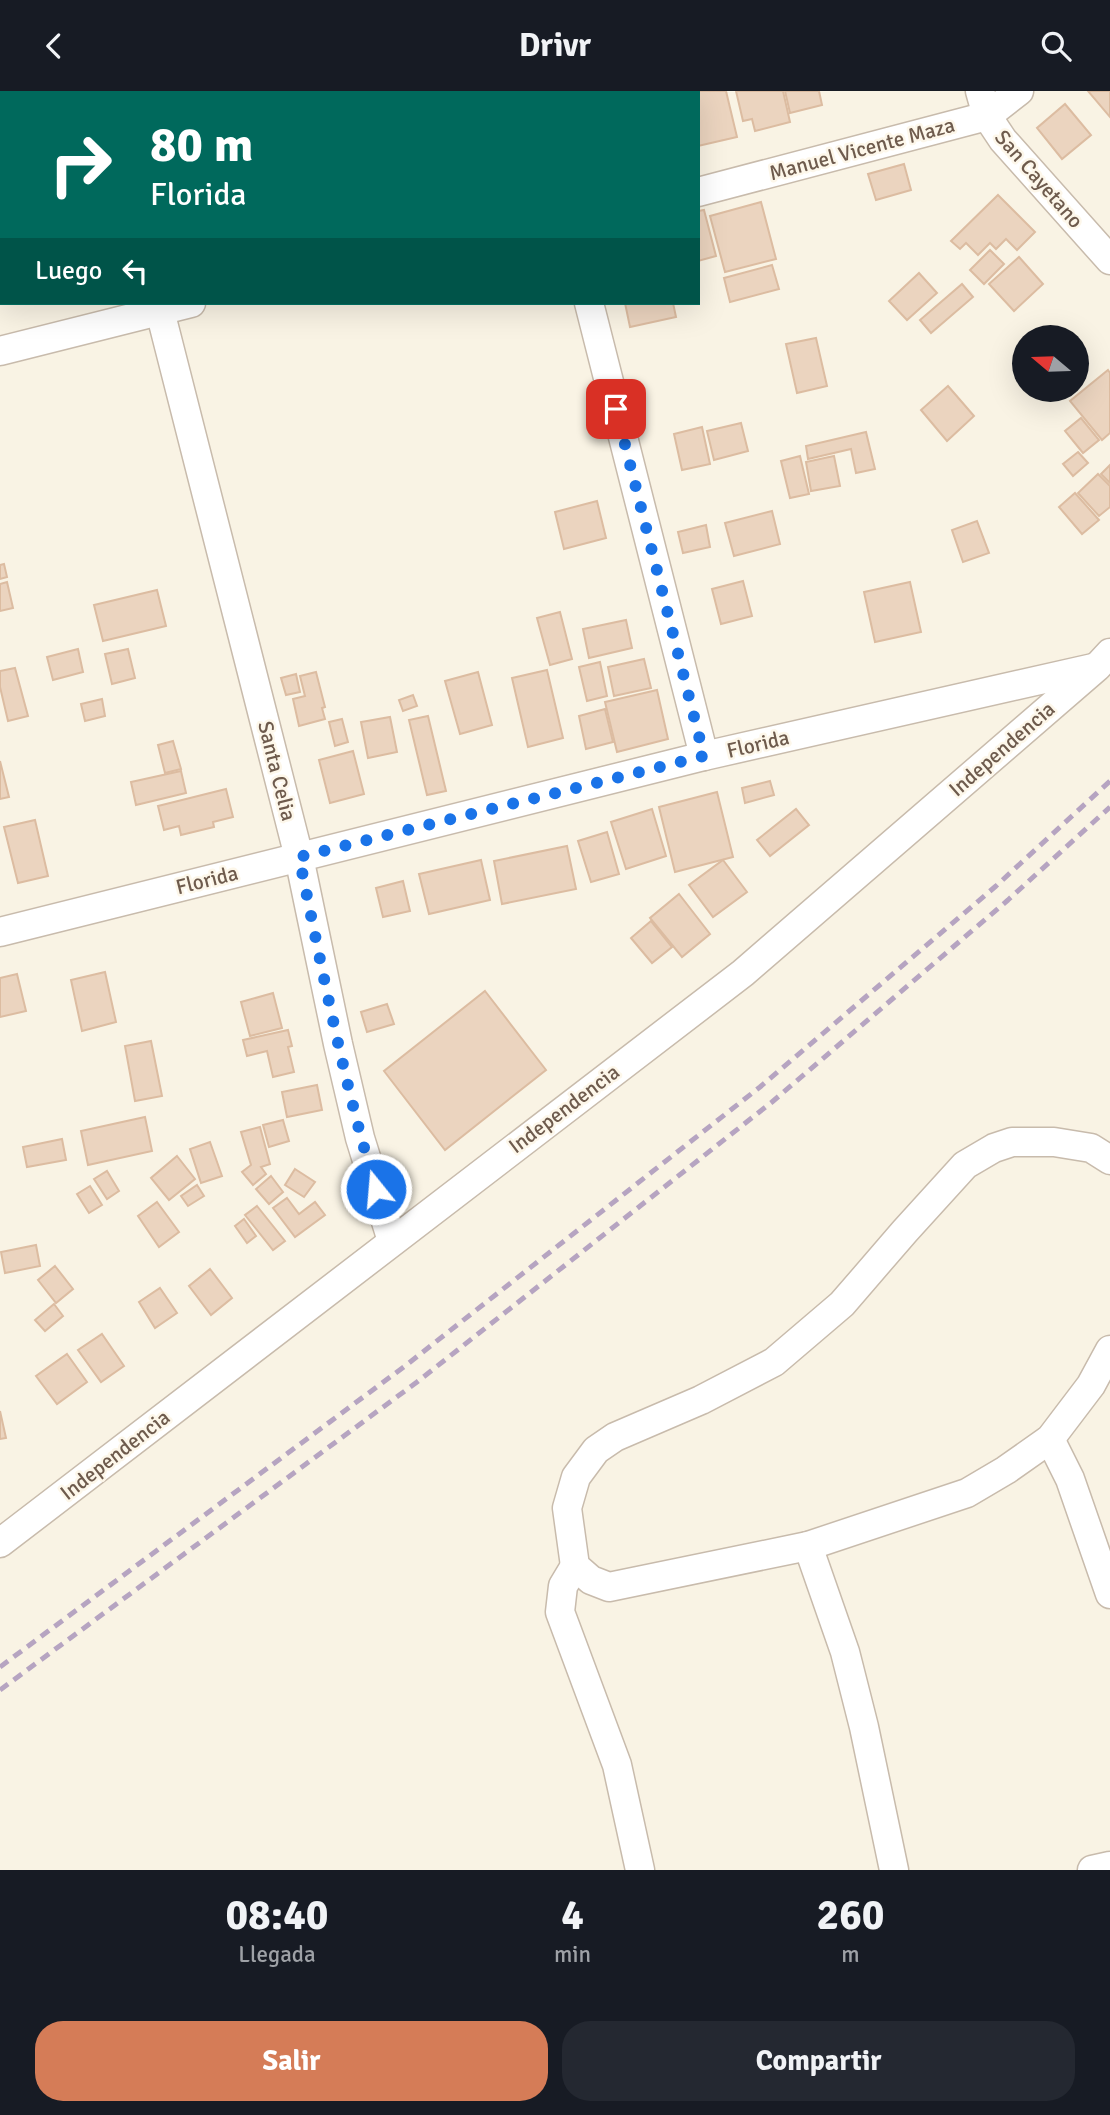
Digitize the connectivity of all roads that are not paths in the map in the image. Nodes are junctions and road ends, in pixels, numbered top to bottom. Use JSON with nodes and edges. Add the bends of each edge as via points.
{"nodes":[{"id":1,"x":1019,"y":91,"type":"edge"},
{"id":2,"x":984,"y":104,"type":"edge"},
{"id":3,"x":700,"y":191,"type":"edge"},
{"id":4,"x":1110,"y":260,"type":"edge"},
{"id":5,"x":590,"y":305,"type":"edge"},
{"id":6,"x":159,"y":306,"type":"edge"},
{"id":7,"x":0,"y":351,"type":"edge"},
{"id":8,"x":1106,"y":662,"type":"edge"},
{"id":9,"x":704,"y":756,"type":"junction"},
{"id":10,"x":299,"y":857,"type":"junction"},
{"id":11,"x":0,"y":932,"type":"edge"},
{"id":12,"x":1110,"y":1160,"type":"edge"},
{"id":13,"x":392,"y":1241,"type":"junction"},
{"id":14,"x":1110,"y":1350,"type":"edge"},
{"id":15,"x":1050,"y":1439,"type":"junction"},
{"id":16,"x":0,"y":1543,"type":"edge"},
{"id":17,"x":808,"y":1546,"type":"junction"},
{"id":18,"x":575,"y":1566,"type":"junction"},
{"id":19,"x":1110,"y":1594,"type":"edge"},
{"id":20,"x":1110,"y":1866,"type":"edge"},
{"id":21,"x":640,"y":1870,"type":"edge"},
{"id":22,"x":894,"y":1870,"type":"edge"},
{"id":23,"x":1092,"y":1870,"type":"edge"}],
"edges":[{"from":1,"to":2,"type":"street","name":"Manuel Vicente Maza"},
{"from":2,"to":3,"type":"street","name":"Manuel Vicente Maza"},
{"from":2,"to":4,"type":"street","name":"San Cayetano","via":[[1003,140]]},
{"from":5,"to":9,"type":"street"},
{"from":6,"to":7,"type":"street"},
{"from":6,"to":10,"type":"street","name":"Santa Celia"},
{"from":8,"to":9,"type":"street","name":"Florida"},
{"from":8,"to":13,"type":"street","name":"Independencia","via":[[743,973]]},
{"from":9,"to":10,"type":"street","name":"Florida"},
{"from":10,"to":11,"type":"street","name":"Florida"},
{"from":10,"to":13,"type":"street","name":"Santa Celia","via":[[360,1138]]},
{"from":12,"to":18,"type":"street","via":[[1091,1148],[1012,1142],[965,1165],[842,1304],[774,1362],[596,1450],[576,1476],[567,1508]]},
{"from":13,"to":16,"type":"street","name":"Independencia"},
{"from":14,"to":15,"type":"street","via":[[1091,1385]]},
{"from":15,"to":17,"type":"street","via":[[967,1493]]},
{"from":15,"to":19,"type":"street","via":[[1070,1479]]},
{"from":17,"to":18,"type":"street","via":[[609,1587],[591,1580]]},
{"from":17,"to":22,"type":"street","via":[[848,1664]]},
{"from":18,"to":21,"type":"street","via":[[563,1586],[560,1612],[617,1765]]},
{"from":20,"to":23,"type":"street"}]}
